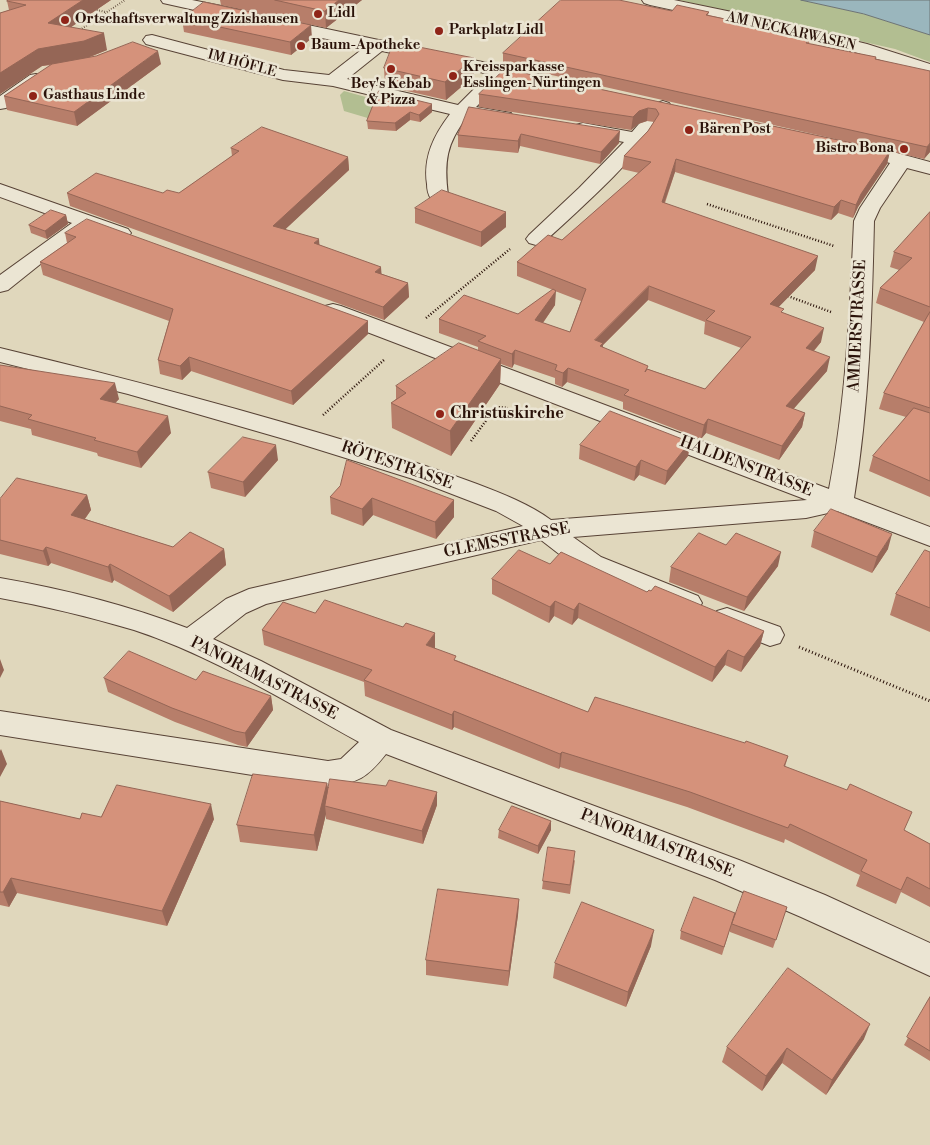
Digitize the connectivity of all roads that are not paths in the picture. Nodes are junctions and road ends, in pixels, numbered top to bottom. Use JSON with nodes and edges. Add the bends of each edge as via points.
{"nodes":[{"id":1,"x":169,"y":0,"type":"edge"},
{"id":2,"x":650,"y":0,"type":"edge"},
{"id":3,"x":201,"y":7,"type":"junction"},
{"id":4,"x":185,"y":18,"type":"edge"},
{"id":5,"x":168,"y":29,"type":"dead end"},
{"id":6,"x":152,"y":40,"type":"junction"},
{"id":7,"x":379,"y":45,"type":"junction"},
{"id":8,"x":136,"y":47,"type":"edge"},
{"id":9,"x":930,"y":70,"type":"edge"},
{"id":10,"x":502,"y":71,"type":"junction"},
{"id":11,"x":49,"y":72,"type":"edge"},
{"id":12,"x":333,"y":81,"type":"junction"},
{"id":13,"x":558,"y":84,"type":"edge"},
{"id":14,"x":644,"y":103,"type":"edge"},
{"id":15,"x":0,"y":104,"type":"edge"},
{"id":16,"x":663,"y":107,"type":"junction"},
{"id":17,"x":462,"y":111,"type":"junction"},
{"id":18,"x":682,"y":111,"type":"edge"},
{"id":19,"x":521,"y":120,"type":"edge"},
{"id":20,"x":566,"y":126,"type":"edge"},
{"id":21,"x":638,"y":138,"type":"junction"},
{"id":22,"x":864,"y":152,"type":"edge"},
{"id":23,"x":902,"y":160,"type":"junction"},
{"id":24,"x":930,"y":168,"type":"edge"},
{"id":25,"x":0,"y":190,"type":"edge"},
{"id":26,"x":438,"y":195,"type":"edge"},
{"id":27,"x":89,"y":222,"type":"junction"},
{"id":28,"x":536,"y":239,"type":"road end"},
{"id":29,"x":144,"y":242,"type":"edge"},
{"id":30,"x":0,"y":285,"type":"edge"},
{"id":31,"x":311,"y":303,"type":"edge"},
{"id":32,"x":0,"y":355,"type":"edge"},
{"id":33,"x":840,"y":502,"type":"junction"},
{"id":34,"x":546,"y":530,"type":"junction"},
{"id":35,"x":930,"y":537,"type":"edge"},
{"id":36,"x":0,"y":588,"type":"edge"},
{"id":37,"x":770,"y":635,"type":"road end"},
{"id":38,"x":190,"y":641,"type":"junction"},
{"id":39,"x":0,"y":723,"type":"edge"},
{"id":40,"x":380,"y":739,"type":"junction"},
{"id":41,"x":930,"y":960,"type":"edge"}],
"edges":[{"from":1,"to":3,"type":"street"},
{"from":2,"to":9,"type":"street","name":"AM NECKARWASEN","via":[[823,38]]},
{"from":3,"to":4,"type":"street"},
{"from":3,"to":7,"type":"street"},
{"from":5,"to":6,"type":"street"},
{"from":6,"to":8,"type":"street"},
{"from":6,"to":12,"type":"street","name":"IM HÖFLE","via":[[283,75]]},
{"from":7,"to":10,"type":"street"},
{"from":7,"to":12,"type":"street"},
{"from":10,"to":13,"type":"street"},
{"from":10,"to":17,"type":"street"},
{"from":11,"to":15,"type":"street"},
{"from":12,"to":17,"type":"street","name":"IM HÖFLE"},
{"from":14,"to":16,"type":"street"},
{"from":16,"to":18,"type":"street"},
{"from":16,"to":21,"type":"street"},
{"from":17,"to":19,"type":"street","name":"IM HÖFLE"},
{"from":17,"to":26,"type":"street","via":[[439,150],[435,168]]},
{"from":20,"to":21,"type":"street"},
{"from":21,"to":28,"type":"street","via":[[581,198]]},
{"from":22,"to":23,"type":"street"},
{"from":23,"to":24,"type":"street"},
{"from":23,"to":33,"type":"street","name":"AMMERSTRASSE","via":[[864,221],[861,323],[851,441]]},
{"from":25,"to":27,"type":"street"},
{"from":27,"to":29,"type":"street"},
{"from":27,"to":30,"type":"street"},
{"from":31,"to":33,"type":"street","name":"HALDENSTRASSE"},
{"from":32,"to":34,"type":"street","name":"RÖTESTRASSE","via":[[264,424],[422,473],[505,505]]},
{"from":33,"to":34,"type":"street","name":"GLEMSSTRASSE","via":[[806,509]]},
{"from":33,"to":35,"type":"street","name":"HALDENSTRASSE"},
{"from":34,"to":37,"type":"street","name":"RÖTESTRASSE","via":[[591,564]]},
{"from":34,"to":38,"type":"street","name":"GLEMSSTRASSE","via":[[259,596],[236,606]]},
{"from":36,"to":38,"type":"street","name":"PANORAMASTRASSE","via":[[141,622]]},
{"from":38,"to":40,"type":"street","name":"PANORAMASTRASSE","via":[[251,669]]},
{"from":39,"to":40,"type":"street","via":[[328,774],[349,771]]},
{"from":40,"to":41,"type":"street","name":"PANORAMASTRASSE","via":[[727,870]]}]}
